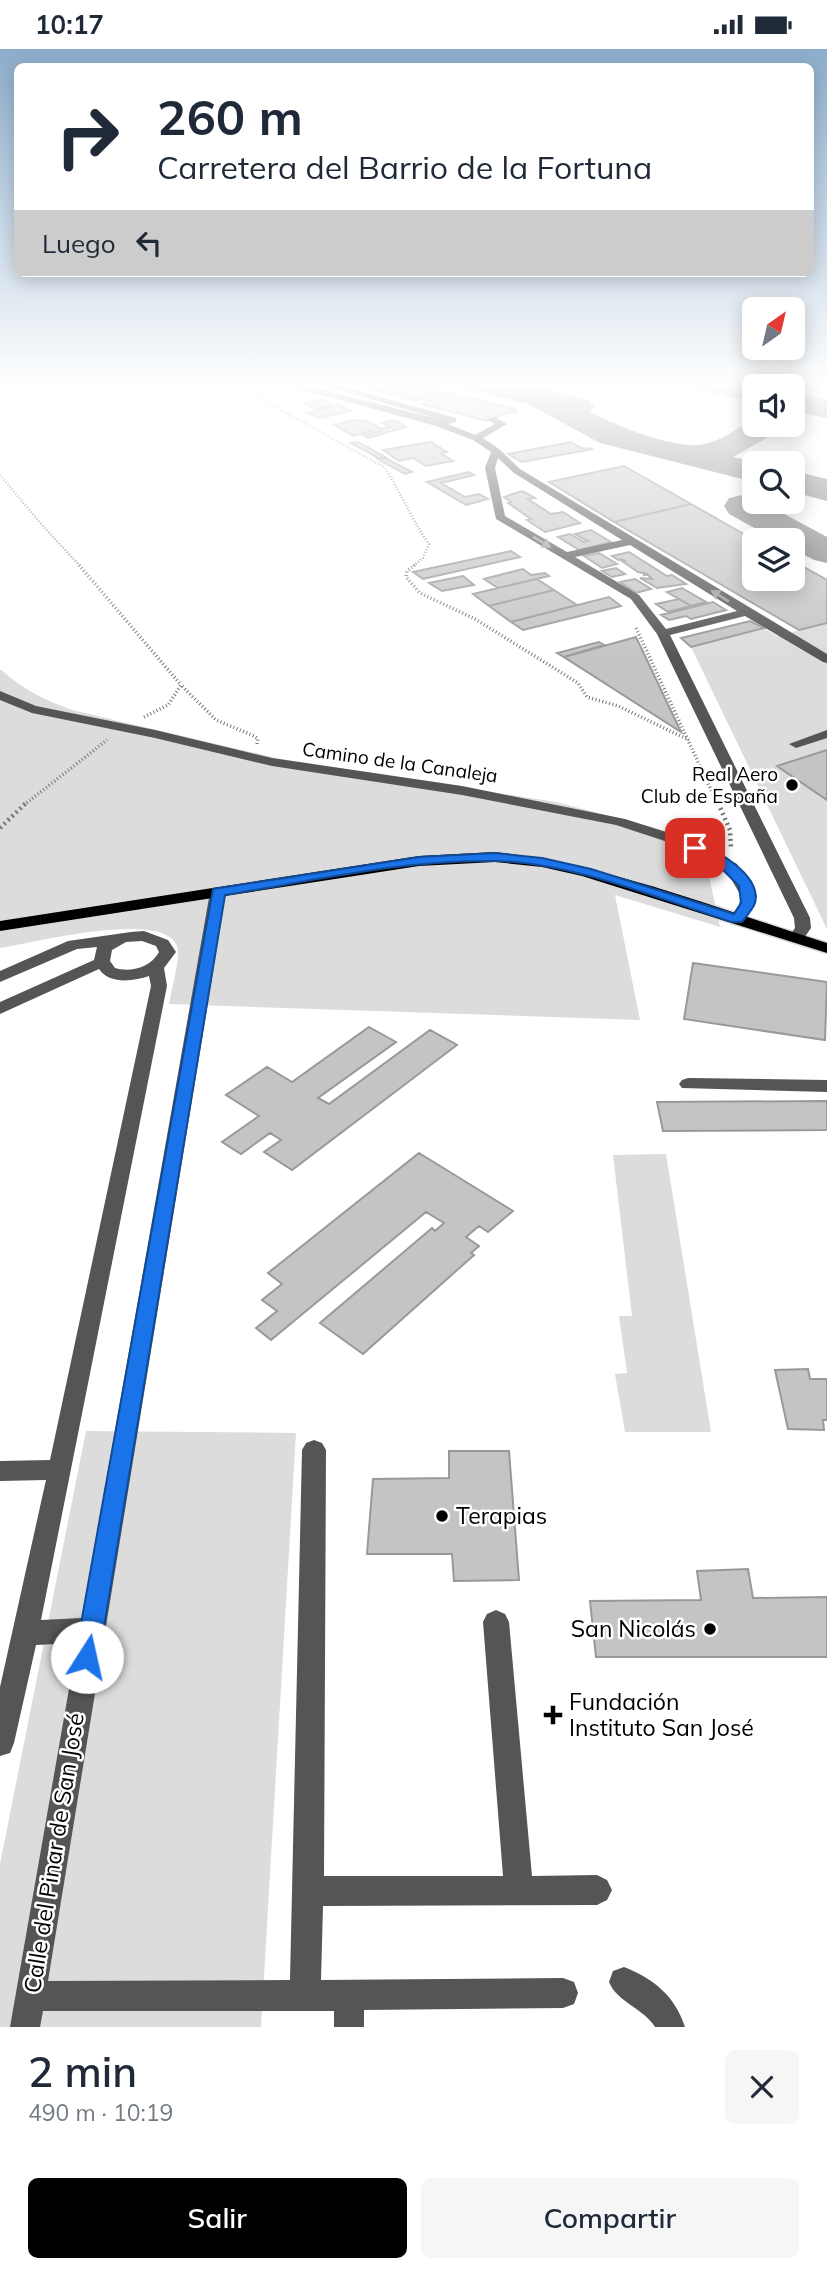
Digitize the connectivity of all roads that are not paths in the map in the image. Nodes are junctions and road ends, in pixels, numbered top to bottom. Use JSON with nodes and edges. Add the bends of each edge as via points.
{"nodes":[{"id":1,"x":497,"y":473,"type":"edge"},
{"id":2,"x":521,"y":473,"type":"edge"},
{"id":3,"x":632,"y":541,"type":"junction"},
{"id":4,"x":565,"y":556,"type":"junction"},
{"id":5,"x":747,"y":613,"type":"junction"},
{"id":6,"x":663,"y":633,"type":"junction"},
{"id":7,"x":827,"y":659,"type":"edge"},
{"id":8,"x":0,"y":695,"type":"edge"},
{"id":9,"x":827,"y":734,"type":"edge"},
{"id":10,"x":796,"y":744,"type":"dead end"},
{"id":11,"x":218,"y":892,"type":"junction"},
{"id":12,"x":737,"y":919,"type":"junction"},
{"id":13,"x":0,"y":926,"type":"edge"},
{"id":14,"x":796,"y":938,"type":"junction"},
{"id":15,"x":116,"y":940,"type":"junction"},
{"id":16,"x":827,"y":948,"type":"edge"},
{"id":17,"x":102,"y":962,"type":"junction"},
{"id":18,"x":156,"y":968,"type":"junction"},
{"id":19,"x":0,"y":977,"type":"edge"},
{"id":20,"x":0,"y":1009,"type":"edge"},
{"id":21,"x":688,"y":1084,"type":"dead end"},
{"id":22,"x":827,"y":1086,"type":"edge"},
{"id":23,"x":314,"y":1450,"type":"dead end"},
{"id":24,"x":58,"y":1470,"type":"junction"},
{"id":25,"x":0,"y":1471,"type":"edge"},
{"id":26,"x":496,"y":1622,"type":"dead end"},
{"id":27,"x":92,"y":1630,"type":"junction"},
{"id":28,"x":26,"y":1633,"type":"junction"},
{"id":29,"x":0,"y":1743,"type":"edge"},
{"id":30,"x":519,"y":1888,"type":"junction"},
{"id":31,"x":597,"y":1890,"type":"dead end"},
{"id":32,"x":309,"y":1891,"type":"junction"},
{"id":33,"x":624,"y":1982,"type":"dead end"},
{"id":34,"x":563,"y":1993,"type":"dead end"},
{"id":35,"x":31,"y":1995,"type":"junction"},
{"id":36,"x":349,"y":1995,"type":"junction"},
{"id":37,"x":305,"y":1996,"type":"junction"},
{"id":38,"x":25,"y":2027,"type":"edge"},
{"id":39,"x":349,"y":2027,"type":"edge"},
{"id":40,"x":670,"y":2027,"type":"edge"}],
"edges":[{"from":1,"to":4,"type":"street","one_way":true,"via":[[500,517]]},
{"from":2,"to":3,"type":"street"},
{"from":3,"to":4,"type":"street"},
{"from":5,"to":3,"type":"street","one_way":true},
{"from":4,"to":6,"type":"street","via":[[635,597]]},
{"from":5,"to":6,"type":"street"},
{"from":5,"to":7,"type":"street"},
{"from":6,"to":14,"type":"street","via":[[802,918],[803,928]]},
{"from":8,"to":12,"type":"street","name":"Camino de la Canaleja","via":[[32,709],[288,765],[509,797],[652,831],[721,860],[739,875],[749,894]]},
{"from":9,"to":10,"type":"street"},
{"from":11,"to":12,"type":"main road","via":[[419,861],[495,857],[586,872]]},
{"from":11,"to":13,"type":"main road"},
{"from":11,"to":27,"type":"street","name":"Calle del Pinar de San José"},
{"from":12,"to":14,"type":"main road"},
{"from":14,"to":16,"type":"main road"},
{"from":15,"to":17,"type":"street","via":[[103,952]]},
{"from":15,"to":18,"type":"street","via":[[138,936],[162,942],[167,955]]},
{"from":15,"to":19,"type":"street","via":[[74,944]]},
{"from":17,"to":18,"type":"street","via":[[125,975]]},
{"from":17,"to":20,"type":"street"},
{"from":18,"to":24,"type":"street","via":[[159,986]]},
{"from":21,"to":22,"type":"street"},
{"from":23,"to":32,"type":"street"},
{"from":24,"to":25,"type":"street"},
{"from":24,"to":28,"type":"street"},
{"from":26,"to":30,"type":"street"},
{"from":27,"to":28,"type":"street"},
{"from":27,"to":35,"type":"street","name":"Calle del Pinar de San José"},
{"from":28,"to":29,"type":"street"},
{"from":30,"to":31,"type":"street"},
{"from":30,"to":32,"type":"street"},
{"from":32,"to":37,"type":"street"},
{"from":33,"to":40,"type":"street","via":[[650,1999],[668,2018]]},
{"from":34,"to":36,"type":"street"},
{"from":35,"to":37,"type":"street"},
{"from":35,"to":38,"type":"street","name":"Calle del Pinar de San José"},
{"from":36,"to":37,"type":"street"},
{"from":36,"to":39,"type":"street"}]}
